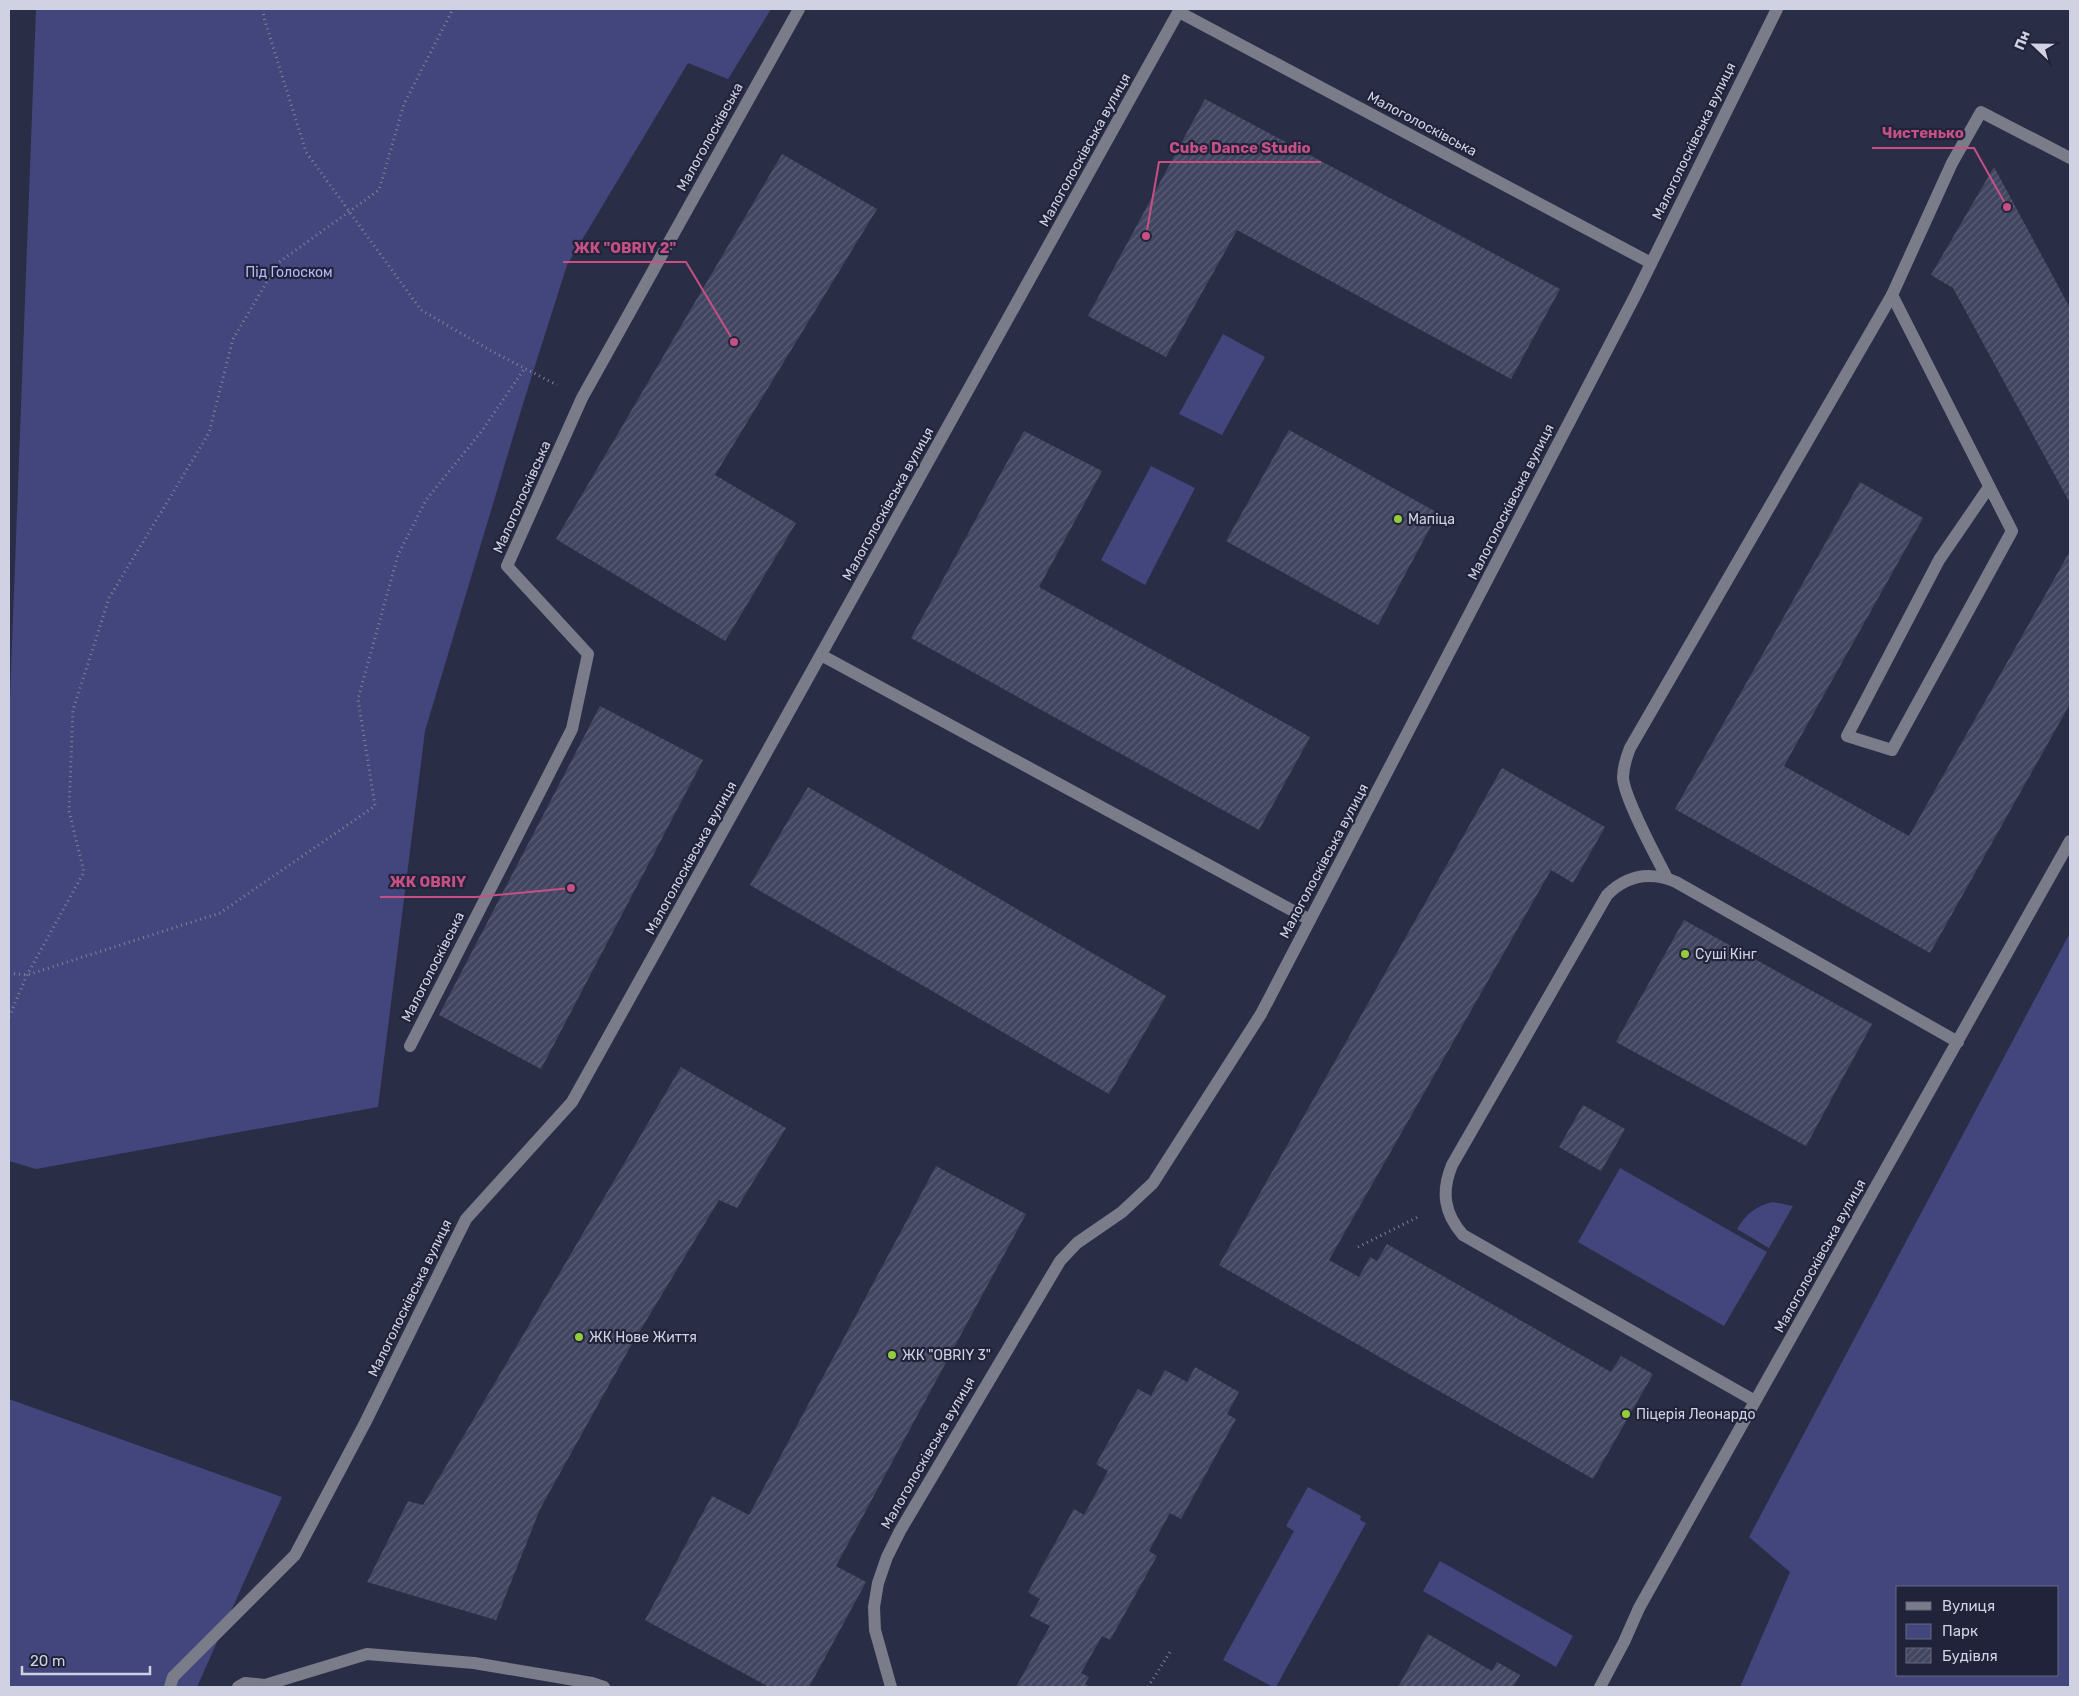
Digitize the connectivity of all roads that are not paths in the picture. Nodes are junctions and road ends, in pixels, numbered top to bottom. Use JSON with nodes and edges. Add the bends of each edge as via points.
{"nodes":[{"id":1,"x":799,"y":9,"type":"edge"},
{"id":2,"x":1777,"y":9,"type":"edge"},
{"id":3,"x":1180,"y":10,"type":"edge"},
{"id":4,"x":2070,"y":158,"type":"edge"},
{"id":5,"x":1651,"y":263,"type":"junction"},
{"id":6,"x":1892,"y":295,"type":"junction"},
{"id":7,"x":1989,"y":487,"type":"junction"},
{"id":8,"x":821,"y":655,"type":"junction"},
{"id":9,"x":2070,"y":841,"type":"edge"},
{"id":10,"x":1666,"y":878,"type":"junction"},
{"id":11,"x":1310,"y":920,"type":"junction"},
{"id":12,"x":1958,"y":1042,"type":"junction"},
{"id":13,"x":410,"y":1046,"type":"dead end"},
{"id":14,"x":1755,"y":1401,"type":"junction"},
{"id":15,"x":171,"y":1682,"type":"edge"},
{"id":16,"x":265,"y":1686,"type":"edge"},
{"id":17,"x":238,"y":1687,"type":"edge"},
{"id":18,"x":604,"y":1687,"type":"edge"},
{"id":19,"x":891,"y":1687,"type":"edge"},
{"id":20,"x":1600,"y":1687,"type":"edge"}],
"edges":[{"from":1,"to":13,"type":"street","name":"Малоголосківська","via":[[582,398],[507,566],[588,654],[572,729]]},
{"from":2,"to":5,"type":"street","name":"Малоголосківська вулиця"},
{"from":3,"to":5,"type":"street","name":"Малоголосківська"},
{"from":3,"to":8,"type":"street","name":"Малоголосківська вулиця"},
{"from":4,"to":6,"type":"street","via":[[1981,112],[1952,163]]},
{"from":5,"to":11,"type":"street","name":"Малоголосківська вулиця"},
{"from":6,"to":7,"type":"street"},
{"from":6,"to":10,"type":"street","via":[[1624,763],[1623,779],[1628,794]]},
{"from":7,"to":7,"type":"street","via":[[2012,531],[1892,750],[1848,736],[1939,560]]},
{"from":8,"to":11,"type":"street"},
{"from":8,"to":15,"type":"street","name":"Малоголосківська вулиця","via":[[572,1102],[466,1219],[365,1423],[295,1555]]},
{"from":9,"to":12,"type":"street","name":"Малоголосківська вулиця"},
{"from":10,"to":12,"type":"street"},
{"from":10,"to":14,"type":"street","via":[[1634,877],[1607,895],[1452,1165],[1445,1186],[1446,1204],[1450,1218],[1463,1235]]},
{"from":11,"to":19,"type":"street","name":"Малоголосківська вулиця","via":[[1261,1014],[1153,1184],[1122,1212],[1077,1243],[1045,1283],[900,1531],[878,1583],[874,1607],[875,1630]]},
{"from":12,"to":14,"type":"street","name":"Малоголосківська вулиця"},
{"from":14,"to":20,"type":"street","name":"Малоголосківська вулиця","via":[[1639,1608]]},
{"from":16,"to":17,"type":"street","via":[[245,1683]]},
{"from":16,"to":18,"type":"street","via":[[367,1654],[474,1663]]}]}
